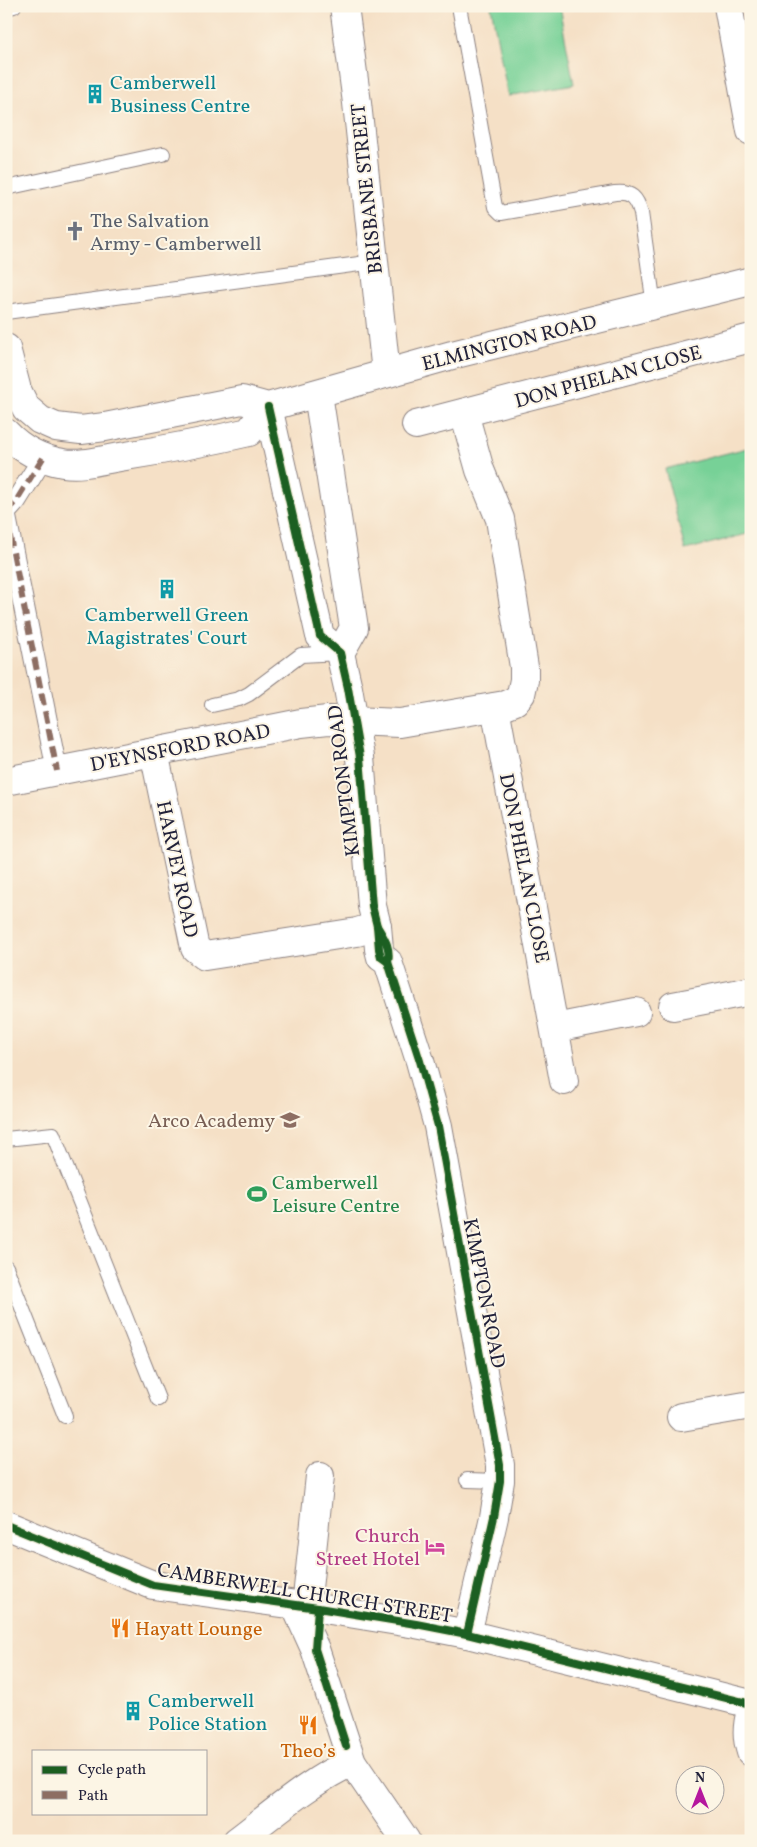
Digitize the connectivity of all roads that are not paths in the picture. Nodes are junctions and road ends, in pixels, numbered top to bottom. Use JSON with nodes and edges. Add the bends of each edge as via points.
{"nodes":[{"id":1,"x":14,"y":6,"type":"edge"},
{"id":2,"x":344,"y":6,"type":"edge"},
{"id":3,"x":459,"y":6,"type":"edge"},
{"id":4,"x":728,"y":6,"type":"edge"},
{"id":5,"x":6,"y":8,"type":"edge"},
{"id":6,"x":744,"y":50,"type":"edge"},
{"id":7,"x":751,"y":131,"type":"edge"},
{"id":8,"x":163,"y":154,"type":"dead end"},
{"id":9,"x":6,"y":188,"type":"edge"},
{"id":10,"x":374,"y":262,"type":"junction"},
{"id":11,"x":751,"y":281,"type":"edge"},
{"id":12,"x":654,"y":306,"type":"junction"},
{"id":13,"x":6,"y":312,"type":"edge"},
{"id":14,"x":751,"y":338,"type":"edge"},
{"id":15,"x":6,"y":348,"type":"edge"},
{"id":16,"x":386,"y":373,"type":"junction"},
{"id":17,"x":318,"y":394,"type":"junction"},
{"id":18,"x":268,"y":407,"type":"junction"},
{"id":19,"x":464,"y":413,"type":"junction"},
{"id":20,"x":416,"y":425,"type":"dead end"},
{"id":21,"x":6,"y":433,"type":"edge"},
{"id":22,"x":42,"y":458,"type":"junction"},
{"id":23,"x":6,"y":512,"type":"edge"},
{"id":24,"x":6,"y":517,"type":"edge"},
{"id":25,"x":340,"y":653,"type":"junction"},
{"id":26,"x":212,"y":705,"type":"dead end"},
{"id":27,"x":495,"y":707,"type":"junction"},
{"id":28,"x":354,"y":721,"type":"junction"},
{"id":29,"x":154,"y":752,"type":"junction"},
{"id":30,"x":57,"y":771,"type":"junction"},
{"id":31,"x":6,"y":782,"type":"edge"},
{"id":32,"x":377,"y":926,"type":"junction"},
{"id":33,"x":751,"y":991,"type":"edge"},
{"id":34,"x":673,"y":1006,"type":"dead end"},
{"id":35,"x":636,"y":1012,"type":"dead end"},
{"id":36,"x":555,"y":1028,"type":"junction"},
{"id":37,"x":564,"y":1081,"type":"dead end"},
{"id":38,"x":6,"y":1139,"type":"edge"},
{"id":39,"x":6,"y":1267,"type":"edge"},
{"id":40,"x":158,"y":1399,"type":"dead end"},
{"id":41,"x":751,"y":1405,"type":"edge"},
{"id":42,"x":65,"y":1416,"type":"dead end"},
{"id":43,"x":682,"y":1417,"type":"dead end"},
{"id":44,"x":320,"y":1476,"type":"dead end"},
{"id":45,"x":468,"y":1480,"type":"dead end"},
{"id":46,"x":500,"y":1481,"type":"junction"},
{"id":47,"x":6,"y":1525,"type":"edge"},
{"id":48,"x":301,"y":1606,"type":"junction"},
{"id":49,"x":466,"y":1634,"type":"junction"},
{"id":50,"x":751,"y":1704,"type":"edge"},
{"id":51,"x":751,"y":1710,"type":"edge"},
{"id":52,"x":751,"y":1752,"type":"edge"},
{"id":53,"x":352,"y":1762,"type":"junction"},
{"id":54,"x":237,"y":1841,"type":"edge"},
{"id":55,"x":406,"y":1841,"type":"edge"}],
"edges":[{"from":1,"to":5,"type":"lane"},
{"from":2,"to":10,"type":"main road","name":"BRISBANE STREET"},
{"from":3,"to":12,"type":"lane","via":[[495,207],[501,213],[615,193],[629,194],[638,201],[642,213]]},
{"from":4,"to":6,"type":"main road"},
{"from":6,"to":7,"type":"main road"},
{"from":8,"to":9,"type":"lane"},
{"from":10,"to":13,"type":"lane"},
{"from":10,"to":16,"type":"main road","name":"BRISBANE STREET"},
{"from":11,"to":12,"type":"main road","name":"ELMINGTON ROAD"},
{"from":12,"to":16,"type":"main road","name":"ELMINGTON ROAD"},
{"from":14,"to":19,"type":"main road","name":"DON PHELAN CLOSE"},
{"from":15,"to":18,"type":"main road","name":"ELMINGTON ROAD","via":[[20,398],[32,414],[64,429],[106,427],[242,400]]},
{"from":16,"to":17,"type":"main road","name":"ELMINGTON ROAD"},
{"from":17,"to":18,"type":"main road","name":"ELMINGTON ROAD"},
{"from":17,"to":25,"type":"main road","via":[[354,628]]},
{"from":18,"to":22,"type":"main road","via":[[249,432],[210,441],[80,463]]},
{"from":18,"to":25,"type":"main road","via":[[320,636]]},
{"from":19,"to":20,"type":"main road","name":"DON PHELAN CLOSE"},
{"from":19,"to":27,"type":"main road","via":[[480,470],[500,519],[523,660],[521,694],[511,703]]},
{"from":21,"to":22,"type":"main road","via":[[21,447]]},
{"from":22,"to":23,"type":"street"},
{"from":24,"to":30,"type":"street"},
{"from":25,"to":26,"type":"lane","via":[[301,655],[249,694]]},
{"from":25,"to":28,"type":"main road","name":"KIMPTON ROAD"},
{"from":27,"to":28,"type":"main road","via":[[400,723]]},
{"from":27,"to":36,"type":"main road","name":"DON PHELAN CLOSE"},
{"from":28,"to":29,"type":"main road","name":"D'EYNSFORD ROAD","via":[[301,723]]},
{"from":28,"to":32,"type":"main road","name":"KIMPTON ROAD","via":[[372,906]]},
{"from":29,"to":30,"type":"main road","name":"D'EYNSFORD ROAD"},
{"from":29,"to":32,"type":"main road","name":"HARVEY ROAD","via":[[195,948],[205,956]]},
{"from":30,"to":31,"type":"main road","name":"D'EYNSFORD ROAD"},
{"from":32,"to":46,"type":"main road","name":"KIMPTON ROAD","via":[[381,957],[388,962],[438,1126],[493,1422]]},
{"from":33,"to":34,"type":"main road"},
{"from":35,"to":36,"type":"main road"},
{"from":36,"to":37,"type":"main road","name":"DON PHELAN CLOSE"},
{"from":38,"to":40,"type":"lane","via":[[53,1134]]},
{"from":39,"to":42,"type":"lane"},
{"from":41,"to":43,"type":"main road"},
{"from":44,"to":48,"type":"main road"},
{"from":45,"to":46,"type":"lane"},
{"from":46,"to":49,"type":"main road","name":"KIMPTON ROAD"},
{"from":47,"to":48,"type":"main road","name":"CAMBERWELL CHURCH STREET","via":[[153,1586]]},
{"from":48,"to":49,"type":"main road","name":"CAMBERWELL CHURCH STREET"},
{"from":48,"to":53,"type":"main road"},
{"from":49,"to":50,"type":"main road","name":"CAMBERWELL CHURCH STREET"},
{"from":51,"to":52,"type":"main road","via":[[747,1739]]},
{"from":53,"to":54,"type":"main road","via":[[309,1787]]},
{"from":53,"to":55,"type":"main road"}]}
